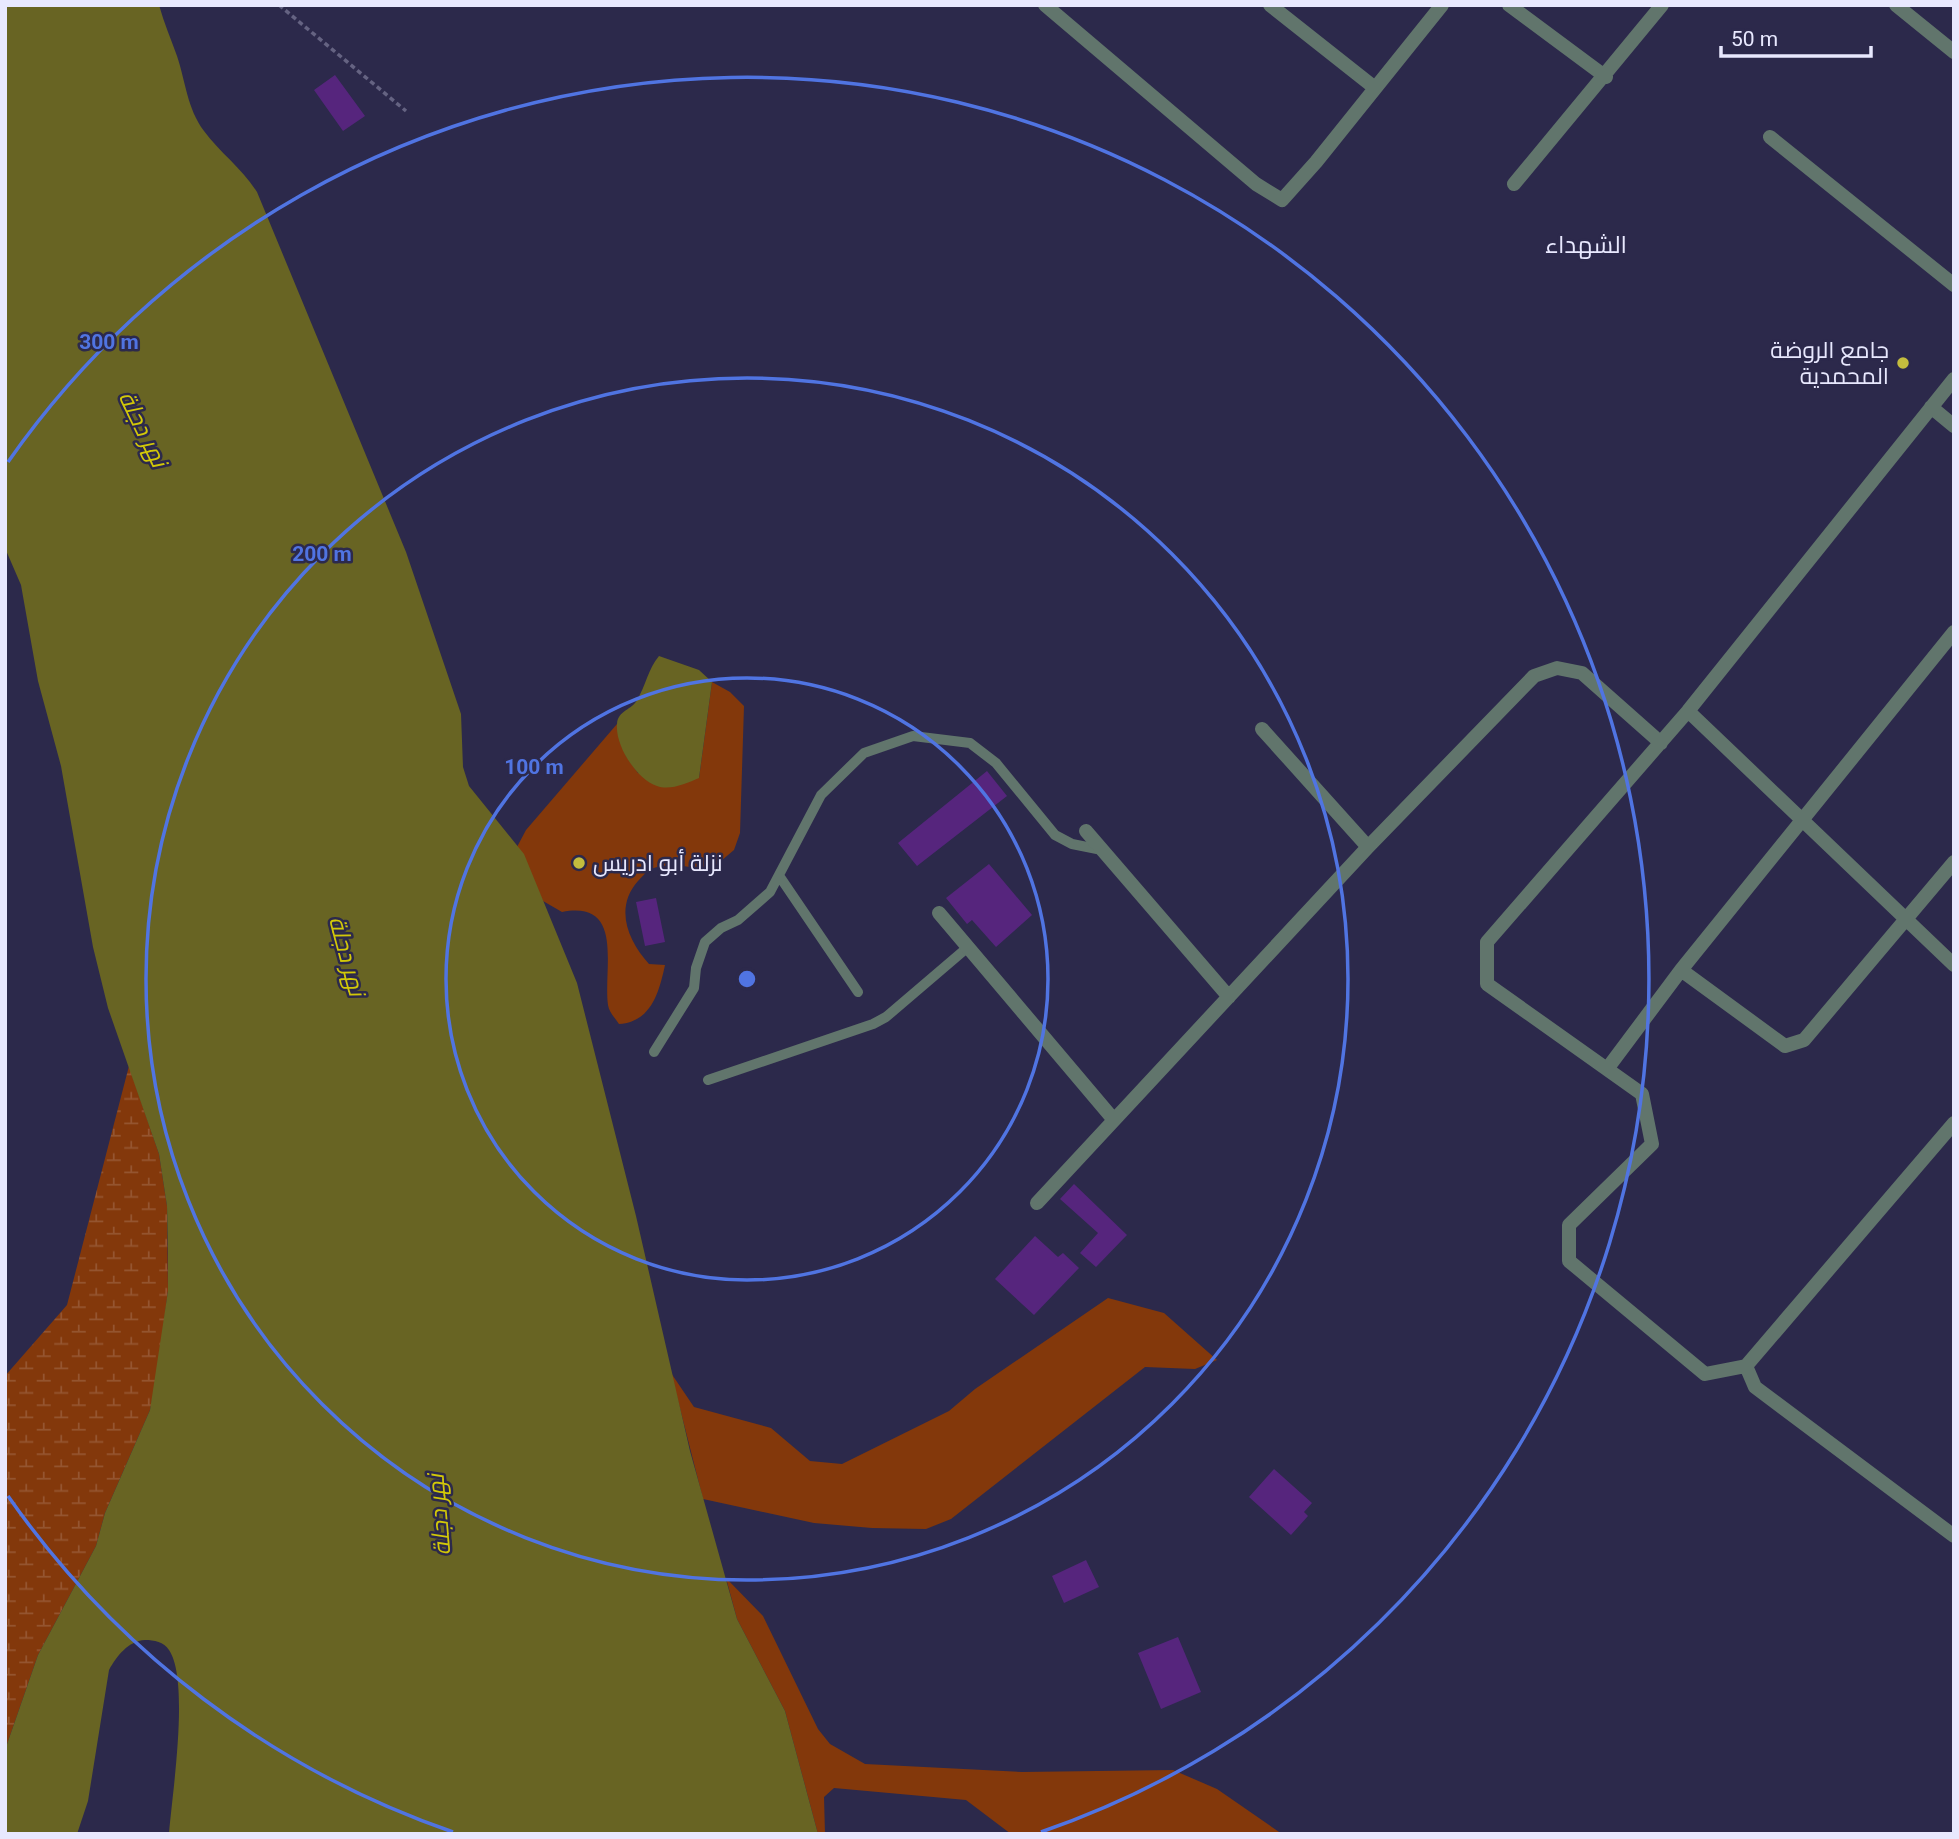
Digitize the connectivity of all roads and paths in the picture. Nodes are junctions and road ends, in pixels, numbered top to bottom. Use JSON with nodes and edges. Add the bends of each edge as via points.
{"nodes":[{"id":1,"x":279,"y":5,"type":"edge"},
{"id":2,"x":1045,"y":5,"type":"edge"},
{"id":3,"x":1270,"y":5,"type":"edge"},
{"id":4,"x":1442,"y":5,"type":"edge"},
{"id":5,"x":1509,"y":5,"type":"edge"},
{"id":6,"x":1662,"y":5,"type":"edge"},
{"id":7,"x":1896,"y":5,"type":"edge"},
{"id":8,"x":1954,"y":52,"type":"edge"},
{"id":9,"x":1606,"y":77,"type":"junction"},
{"id":10,"x":1375,"y":89,"type":"junction"},
{"id":11,"x":406,"y":111,"type":"dead end"},
{"id":12,"x":1770,"y":137,"type":"dead end"},
{"id":13,"x":1514,"y":184,"type":"dead end"},
{"id":14,"x":1954,"y":285,"type":"edge"},
{"id":15,"x":1954,"y":379,"type":"edge"},
{"id":16,"x":1931,"y":407,"type":"junction"},
{"id":17,"x":1954,"y":426,"type":"edge"},
{"id":18,"x":1954,"y":632,"type":"edge"},
{"id":19,"x":1688,"y":711,"type":"junction"},
{"id":20,"x":1262,"y":729,"type":"dead end"},
{"id":21,"x":1661,"y":743,"type":"junction"},
{"id":22,"x":1803,"y":818,"type":"junction"},
{"id":23,"x":1086,"y":831,"type":"dead end"},
{"id":24,"x":1368,"y":847,"type":"junction"},
{"id":25,"x":1102,"y":850,"type":"junction"},
{"id":26,"x":1954,"y":862,"type":"edge"},
{"id":27,"x":780,"y":877,"type":"junction"},
{"id":28,"x":939,"y":913,"type":"dead end"},
{"id":29,"x":1907,"y":919,"type":"junction"},
{"id":30,"x":968,"y":947,"type":"junction"},
{"id":31,"x":1954,"y":965,"type":"edge"},
{"id":32,"x":1681,"y":970,"type":"junction"},
{"id":33,"x":858,"y":992,"type":"dead end"},
{"id":34,"x":1228,"y":997,"type":"junction"},
{"id":35,"x":654,"y":1052,"type":"dead end"},
{"id":36,"x":1607,"y":1069,"type":"junction"},
{"id":37,"x":709,"y":1080,"type":"dead end"},
{"id":38,"x":1114,"y":1120,"type":"junction"},
{"id":39,"x":1954,"y":1123,"type":"edge"},
{"id":40,"x":1037,"y":1203,"type":"dead end"},
{"id":41,"x":1746,"y":1366,"type":"junction"},
{"id":42,"x":1954,"y":1536,"type":"edge"}],
"edges":[{"from":1,"to":11,"type":"path"},
{"from":2,"to":10,"type":"street","via":[[1256,184],[1282,200]]},
{"from":3,"to":10,"type":"street"},
{"from":4,"to":10,"type":"street"},
{"from":5,"to":9,"type":"street"},
{"from":6,"to":9,"type":"street"},
{"from":7,"to":8,"type":"street"},
{"from":9,"to":13,"type":"street"},
{"from":12,"to":14,"type":"street"},
{"from":15,"to":16,"type":"street"},
{"from":16,"to":17,"type":"street"},
{"from":16,"to":19,"type":"street"},
{"from":18,"to":22,"type":"street"},
{"from":19,"to":21,"type":"street"},
{"from":19,"to":22,"type":"street"},
{"from":20,"to":24,"type":"street"},
{"from":21,"to":24,"type":"street","via":[[1582,673],[1545,670],[1534,676]]},
{"from":21,"to":36,"type":"street","via":[[1487,942],[1488,984]]},
{"from":22,"to":29,"type":"street"},
{"from":22,"to":32,"type":"street"},
{"from":23,"to":25,"type":"street"},
{"from":24,"to":34,"type":"street"},
{"from":25,"to":27,"type":"lane","via":[[1055,835],[996,762],[970,743],[913,736],[864,753],[821,795]]},
{"from":25,"to":34,"type":"street"},
{"from":26,"to":29,"type":"street"},
{"from":27,"to":33,"type":"lane"},
{"from":27,"to":35,"type":"lane","via":[[755,906],[705,942],[694,988]]},
{"from":28,"to":30,"type":"street"},
{"from":29,"to":31,"type":"street"},
{"from":29,"to":32,"type":"street","via":[[1804,1040],[1785,1046]]},
{"from":30,"to":37,"type":"lane","via":[[873,1024]]},
{"from":30,"to":38,"type":"street"},
{"from":32,"to":36,"type":"street"},
{"from":34,"to":38,"type":"street"},
{"from":36,"to":41,"type":"street","via":[[1642,1094],[1652,1144],[1569,1225],[1569,1261],[1705,1374]]},
{"from":38,"to":40,"type":"street"},
{"from":39,"to":41,"type":"street"},
{"from":41,"to":42,"type":"street","via":[[1755,1387]]}]}
